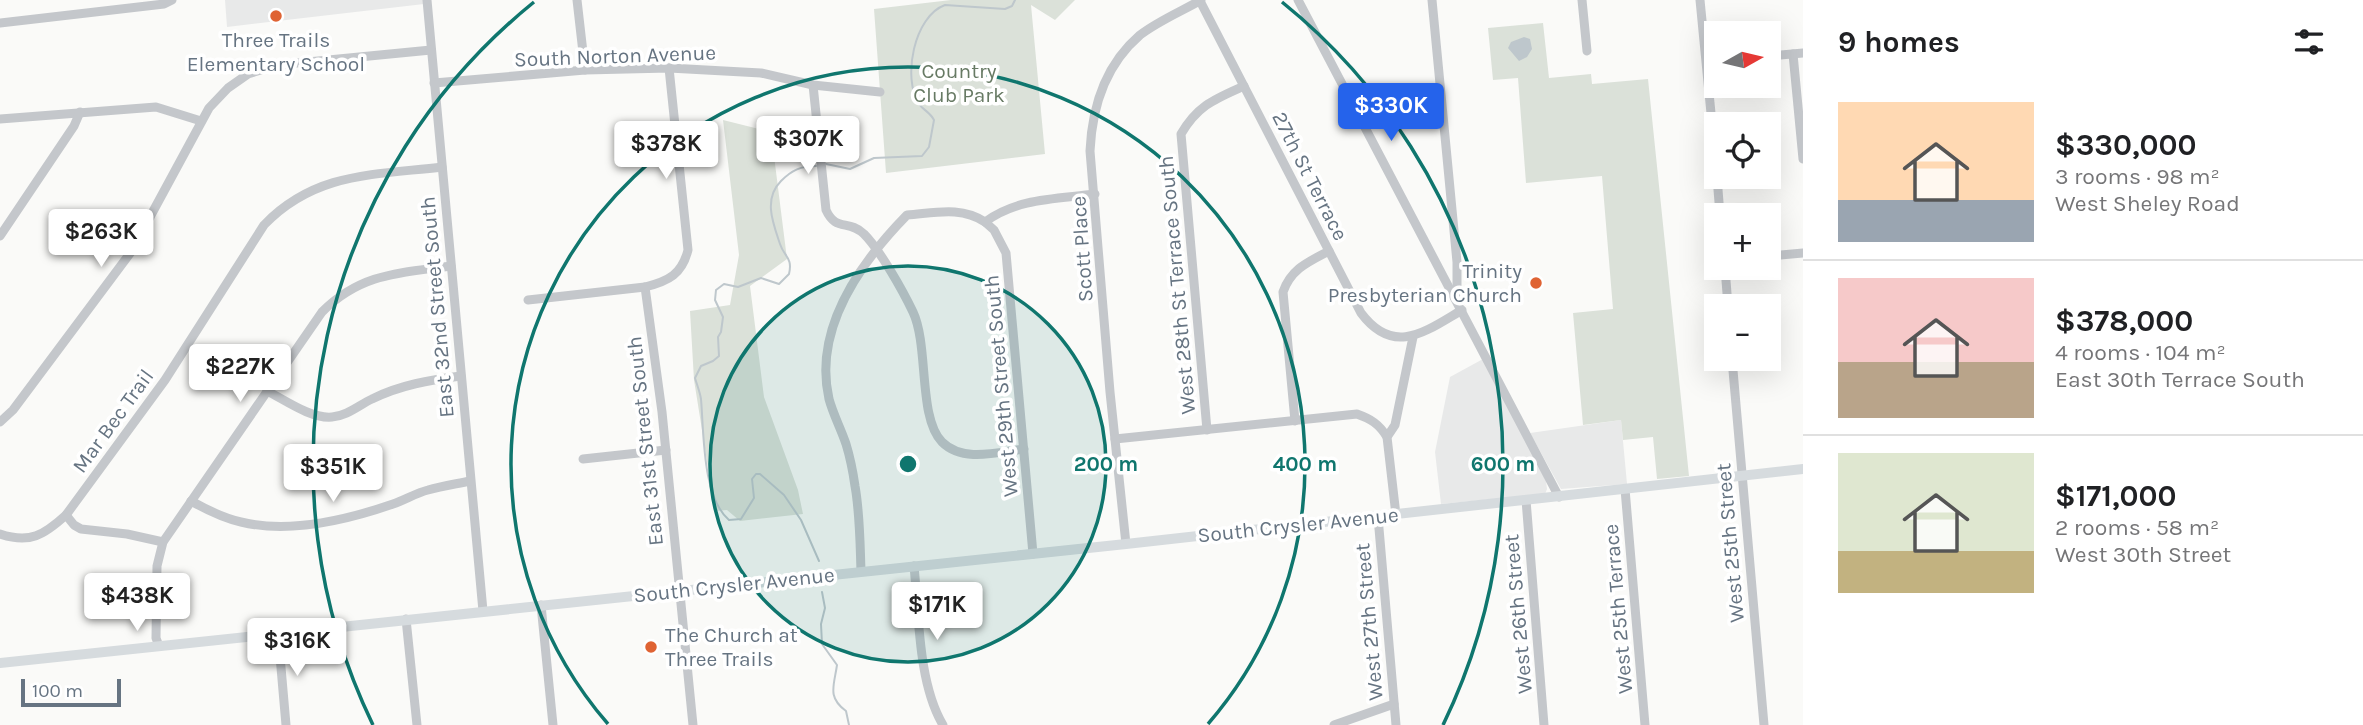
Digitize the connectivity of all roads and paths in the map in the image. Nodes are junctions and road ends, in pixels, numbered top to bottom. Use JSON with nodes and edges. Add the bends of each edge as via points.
{"nodes":[{"id":1,"x":172,"y":0,"type":"edge"},
{"id":2,"x":426,"y":0,"type":"edge"},
{"id":3,"x":578,"y":0,"type":"edge"},
{"id":4,"x":1298,"y":0,"type":"edge"},
{"id":5,"x":1432,"y":0,"type":"edge"},
{"id":6,"x":1582,"y":0,"type":"edge"},
{"id":7,"x":1700,"y":0,"type":"edge"},
{"id":8,"x":1200,"y":1,"type":"edge"},
{"id":9,"x":1704,"y":21,"type":"edge"},
{"id":10,"x":0,"y":23,"type":"edge"},
{"id":11,"x":431,"y":50,"type":"junction"},
{"id":12,"x":1587,"y":51,"type":"dead end"},
{"id":13,"x":1798,"y":54,"type":"edge"},
{"id":14,"x":669,"y":68,"type":"junction"},
{"id":15,"x":585,"y":70,"type":"junction"},
{"id":16,"x":434,"y":83,"type":"junction"},
{"id":17,"x":813,"y":85,"type":"junction"},
{"id":18,"x":1244,"y":86,"type":"junction"},
{"id":19,"x":880,"y":92,"type":"dead end"},
{"id":20,"x":79,"y":112,"type":"junction"},
{"id":21,"x":0,"y":119,"type":"edge"},
{"id":22,"x":201,"y":121,"type":"junction"},
{"id":23,"x":1803,"y":159,"type":"edge"},
{"id":24,"x":442,"y":167,"type":"junction"},
{"id":25,"x":1095,"y":194,"type":"junction"},
{"id":26,"x":985,"y":222,"type":"junction"},
{"id":27,"x":0,"y":236,"type":"edge"},
{"id":28,"x":877,"y":251,"type":"junction"},
{"id":29,"x":1329,"y":251,"type":"junction"},
{"id":30,"x":1803,"y":253,"type":"edge"},
{"id":31,"x":1781,"y":255,"type":"edge"},
{"id":32,"x":451,"y":266,"type":"junction"},
{"id":33,"x":645,"y":287,"type":"junction"},
{"id":34,"x":528,"y":300,"type":"dead end"},
{"id":35,"x":1457,"y":300,"type":"junction"},
{"id":36,"x":1462,"y":310,"type":"junction"},
{"id":37,"x":1413,"y":337,"type":"junction"},
{"id":38,"x":1733,"y":371,"type":"edge"},
{"id":39,"x":461,"y":376,"type":"junction"},
{"id":40,"x":267,"y":391,"type":"junction"},
{"id":41,"x":1295,"y":421,"type":"junction"},
{"id":42,"x":0,"y":422,"type":"edge"},
{"id":43,"x":1207,"y":430,"type":"junction"},
{"id":44,"x":1387,"y":437,"type":"junction"},
{"id":45,"x":1115,"y":439,"type":"junction"},
{"id":46,"x":1024,"y":449,"type":"junction"},
{"id":47,"x":666,"y":450,"type":"junction"},
{"id":48,"x":583,"y":459,"type":"dead end"},
{"id":49,"x":1803,"y":470,"type":"edge"},
{"id":50,"x":1742,"y":476,"type":"junction"},
{"id":51,"x":470,"y":481,"type":"junction"},
{"id":52,"x":1625,"y":489,"type":"junction"},
{"id":53,"x":1559,"y":497,"type":"junction"},
{"id":54,"x":1526,"y":500,"type":"junction"},
{"id":55,"x":191,"y":502,"type":"junction"},
{"id":56,"x":66,"y":515,"type":"junction"},
{"id":57,"x":1396,"y":515,"type":"junction"},
{"id":58,"x":1378,"y":517,"type":"junction"},
{"id":59,"x":0,"y":534,"type":"edge"},
{"id":60,"x":163,"y":542,"type":"junction"},
{"id":61,"x":1126,"y":544,"type":"junction"},
{"id":62,"x":1034,"y":554,"type":"junction"},
{"id":63,"x":914,"y":566,"type":"junction"},
{"id":64,"x":861,"y":571,"type":"junction"},
{"id":65,"x":678,"y":590,"type":"junction"},
{"id":66,"x":541,"y":605,"type":"junction"},
{"id":67,"x":483,"y":611,"type":"junction"},
{"id":68,"x":406,"y":619,"type":"junction"},
{"id":69,"x":278,"y":633,"type":"junction"},
{"id":70,"x":159,"y":646,"type":"junction"},
{"id":71,"x":0,"y":663,"type":"edge"},
{"id":72,"x":1394,"y":704,"type":"junction"},
{"id":73,"x":286,"y":725,"type":"edge"},
{"id":74,"x":417,"y":725,"type":"edge"},
{"id":75,"x":553,"y":725,"type":"edge"},
{"id":76,"x":693,"y":725,"type":"edge"},
{"id":77,"x":943,"y":725,"type":"edge"},
{"id":78,"x":1334,"y":725,"type":"edge"},
{"id":79,"x":1396,"y":725,"type":"edge"},
{"id":80,"x":1544,"y":725,"type":"edge"},
{"id":81,"x":1646,"y":725,"type":"edge"},
{"id":82,"x":1764,"y":725,"type":"edge"}],
"edges":[{"from":1,"to":10,"type":"street"},
{"from":2,"to":11,"type":"street","name":"East 32nd Street South"},
{"from":3,"to":15,"type":"street"},
{"from":4,"to":35,"type":"street"},
{"from":5,"to":35,"type":"street"},
{"from":6,"to":12,"type":"street"},
{"from":7,"to":9,"type":"street"},
{"from":8,"to":18,"type":"street","name":"27th St Terrace"},
{"from":8,"to":25,"type":"street","name":"Scott Place","via":[[1141,34],[1107,76],[1091,127]]},
{"from":11,"to":16,"type":"street","name":"East 32nd Street South"},
{"from":11,"to":22,"type":"street","via":[[262,68],[228,88]]},
{"from":13,"to":23,"type":"street"},
{"from":14,"to":15,"type":"street","name":"South Norton Avenue"},
{"from":14,"to":17,"type":"street","name":"South Norton Avenue","via":[[761,73]]},
{"from":14,"to":33,"type":"street","via":[[688,250],[675,276]]},
{"from":15,"to":16,"type":"street","name":"South Norton Avenue"},
{"from":16,"to":24,"type":"street","name":"East 32nd Street South"},
{"from":17,"to":19,"type":"street","name":"South Norton Avenue"},
{"from":17,"to":28,"type":"street","via":[[829,218],[850,224]]},
{"from":18,"to":29,"type":"street","name":"27th St Terrace"},
{"from":18,"to":43,"type":"street","name":"West 28th St Terrace South","via":[[1205,104],[1181,134]]},
{"from":20,"to":21,"type":"street"},
{"from":20,"to":22,"type":"street","via":[[156,107]]},
{"from":20,"to":27,"type":"street"},
{"from":22,"to":42,"type":"street","via":[[131,252]]},
{"from":24,"to":32,"type":"street","name":"East 32nd Street South"},
{"from":24,"to":56,"type":"street","name":"Mar Bec Trail","via":[[330,182],[276,212],[165,380]]},
{"from":25,"to":26,"type":"street","via":[[1016,205]]},
{"from":25,"to":45,"type":"street","name":"Scott Place"},
{"from":26,"to":28,"type":"street","via":[[964,212],[907,215]]},
{"from":26,"to":46,"type":"street","name":"West 29th Street South","via":[[1006,253]]},
{"from":28,"to":46,"type":"street","via":[[916,320],[930,421],[937,436],[950,448],[968,454]]},
{"from":28,"to":64,"type":"street","via":[[843,301],[826,361],[830,400],[855,486]]},
{"from":29,"to":37,"type":"street","name":"27th St Terrace","via":[[1368,323],[1386,334]]},
{"from":29,"to":41,"type":"street","via":[[1295,270],[1283,292]]},
{"from":30,"to":31,"type":"street"},
{"from":32,"to":39,"type":"street","name":"East 32nd Street South"},
{"from":32,"to":40,"type":"street","via":[[383,275],[345,291],[322,312]]},
{"from":33,"to":34,"type":"street"},
{"from":33,"to":47,"type":"street","name":"East 31st Street South"},
{"from":35,"to":36,"type":"street"},
{"from":36,"to":37,"type":"street"},
{"from":36,"to":53,"type":"street"},
{"from":37,"to":44,"type":"street","via":[[1395,425]]},
{"from":38,"to":50,"type":"street","name":"West 25th Street"},
{"from":39,"to":40,"type":"street","via":[[403,386],[331,417],[315,415]]},
{"from":39,"to":51,"type":"street","name":"East 32nd Street South"},
{"from":40,"to":55,"type":"street"},
{"from":41,"to":43,"type":"street"},
{"from":41,"to":44,"type":"street","via":[[1357,414],[1380,426]]},
{"from":43,"to":45,"type":"street"},
{"from":44,"to":57,"type":"street"},
{"from":45,"to":61,"type":"street","name":"Scott Place"},
{"from":46,"to":62,"type":"street","name":"West 29th Street South"},
{"from":47,"to":48,"type":"street"},
{"from":47,"to":65,"type":"street","name":"East 31st Street South"},
{"from":49,"to":50,"type":"main road","name":"South Crysler Avenue"},
{"from":50,"to":52,"type":"main road","name":"South Crysler Avenue"},
{"from":50,"to":82,"type":"street","name":"West 25th Street"},
{"from":51,"to":55,"type":"street","via":[[427,490],[351,517],[290,526],[240,522]]},
{"from":51,"to":67,"type":"street","name":"East 32nd Street South"},
{"from":52,"to":53,"type":"main road","name":"South Crysler Avenue"},
{"from":52,"to":81,"type":"street","name":"West 25th Terrace"},
{"from":53,"to":54,"type":"main road","name":"South Crysler Avenue"},
{"from":54,"to":57,"type":"main road","name":"South Crysler Avenue"},
{"from":54,"to":80,"type":"street","name":"West 26th Street"},
{"from":55,"to":60,"type":"street"},
{"from":56,"to":59,"type":"street","name":"Mar Bec Trail","via":[[34,537],[15,539]]},
{"from":56,"to":60,"type":"street","via":[[80,529]]},
{"from":57,"to":58,"type":"main road","name":"South Crysler Avenue"},
{"from":58,"to":61,"type":"main road","name":"South Crysler Avenue"},
{"from":58,"to":72,"type":"street","name":"West 27th Street"},
{"from":60,"to":70,"type":"street","via":[[157,566]]},
{"from":61,"to":62,"type":"main road","name":"South Crysler Avenue"},
{"from":62,"to":63,"type":"main road","name":"South Crysler Avenue"},
{"from":63,"to":64,"type":"main road","name":"South Crysler Avenue"},
{"from":63,"to":77,"type":"street","via":[[926,679]]},
{"from":64,"to":65,"type":"main road","name":"South Crysler Avenue"},
{"from":65,"to":66,"type":"main road","name":"South Crysler Avenue"},
{"from":65,"to":76,"type":"street","name":"East 31st Street South"},
{"from":66,"to":67,"type":"main road","name":"South Crysler Avenue"},
{"from":66,"to":75,"type":"street"},
{"from":67,"to":68,"type":"main road","name":"South Crysler Avenue"},
{"from":68,"to":69,"type":"main road","name":"South Crysler Avenue"},
{"from":68,"to":74,"type":"street"},
{"from":69,"to":70,"type":"main road","name":"South Crysler Avenue"},
{"from":69,"to":73,"type":"street"},
{"from":70,"to":71,"type":"main road","name":"South Crysler Avenue"},
{"from":72,"to":78,"type":"street"},
{"from":72,"to":79,"type":"street","name":"West 27th Street"}]}
